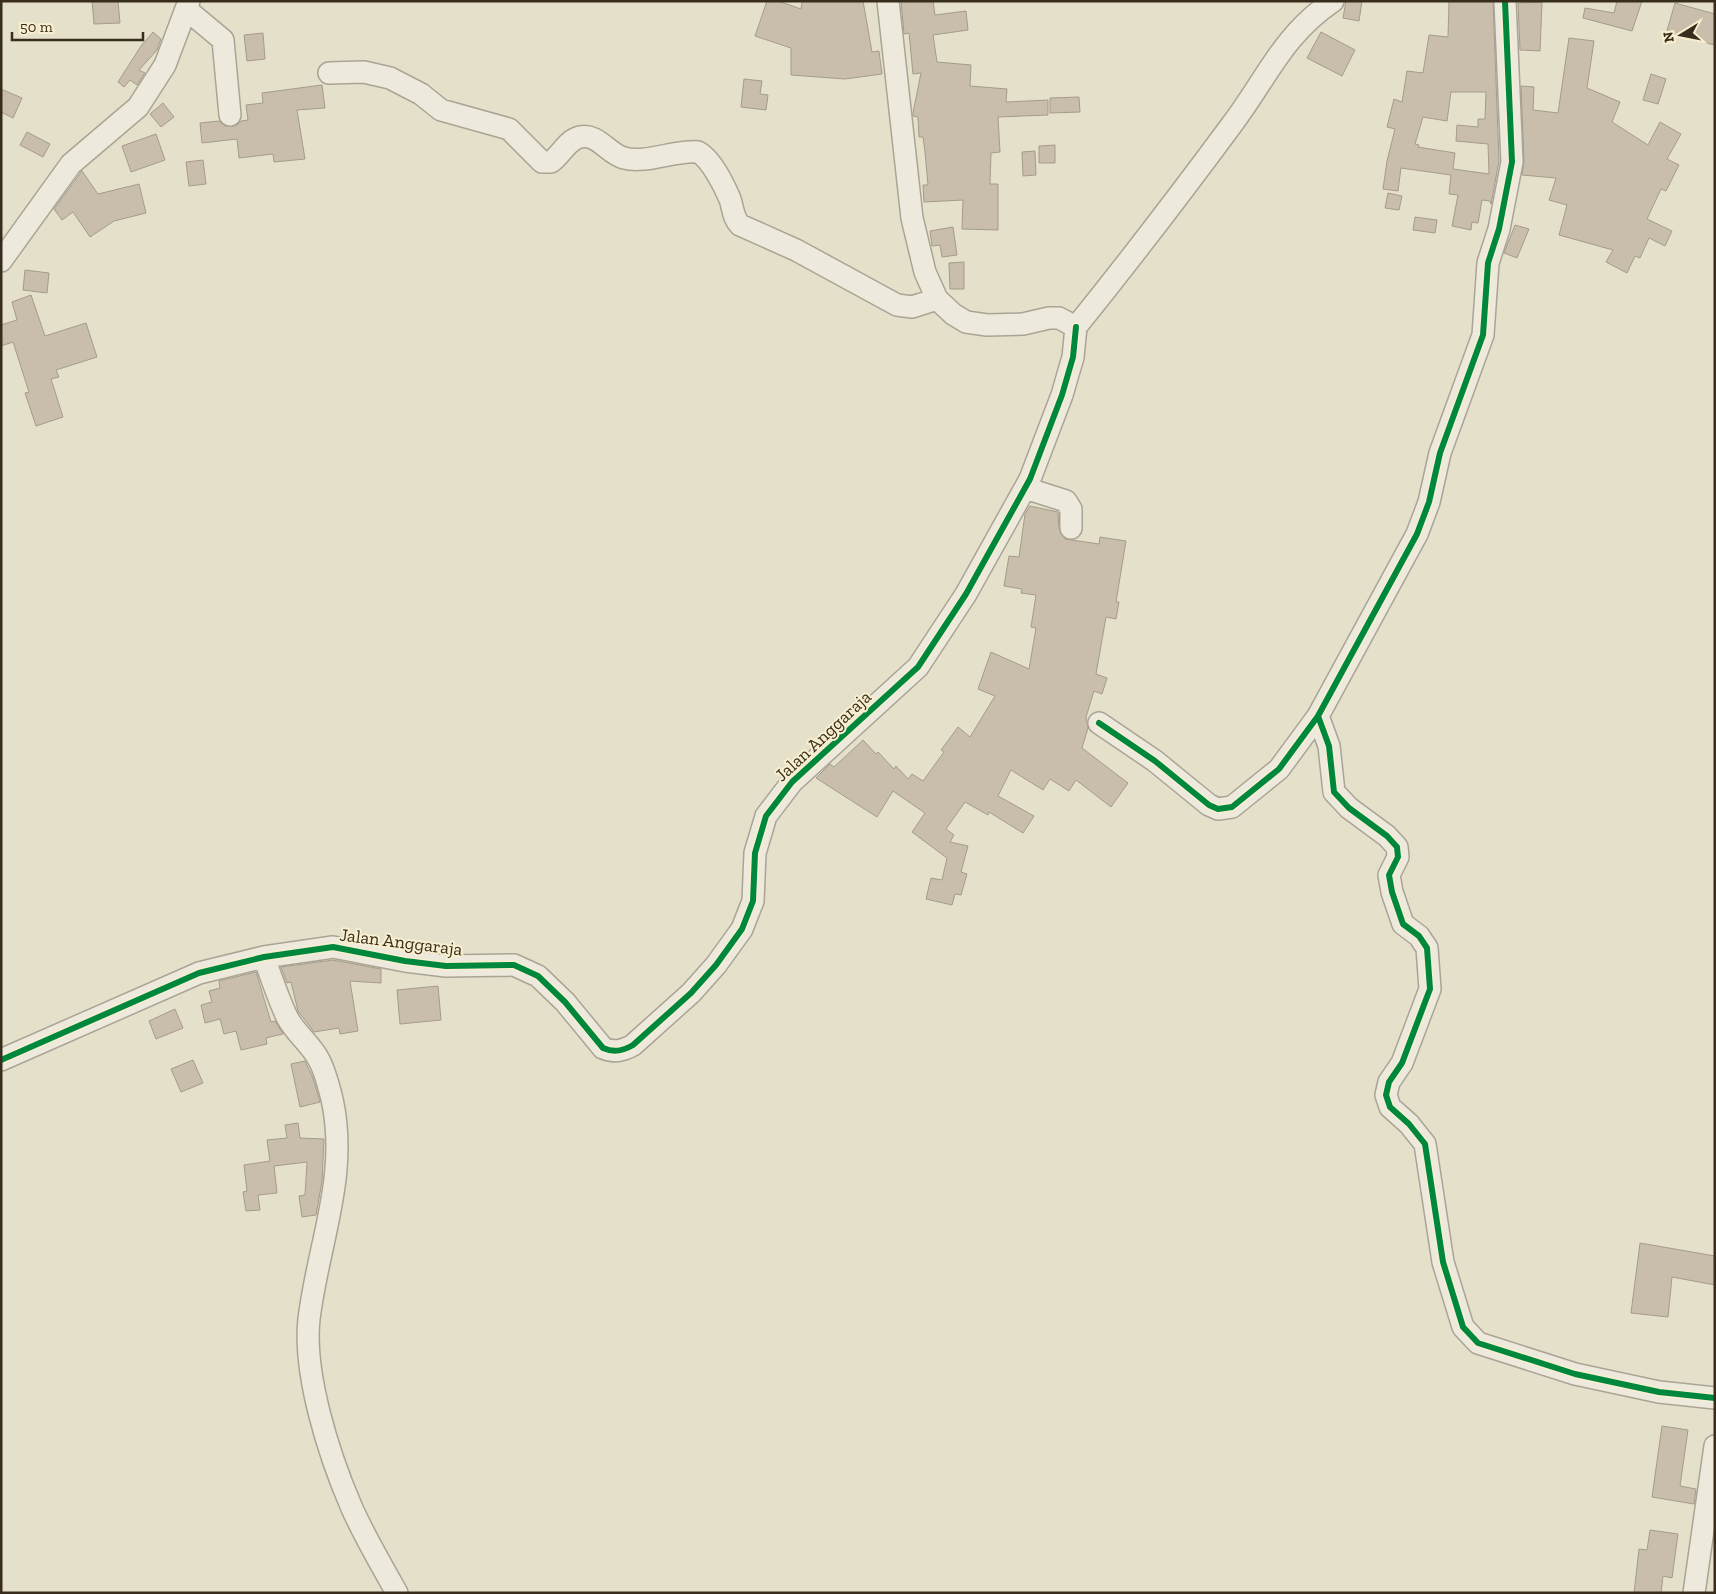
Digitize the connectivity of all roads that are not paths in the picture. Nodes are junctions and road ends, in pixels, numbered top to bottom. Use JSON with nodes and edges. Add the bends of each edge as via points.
{"nodes":[{"id":1,"x":888,"y":1,"type":"edge"},
{"id":2,"x":1333,"y":1,"type":"edge"},
{"id":3,"x":1505,"y":1,"type":"edge"},
{"id":4,"x":188,"y":6,"type":"edge"},
{"id":5,"x":329,"y":74,"type":"dead end"},
{"id":6,"x":230,"y":115,"type":"dead end"},
{"id":7,"x":1,"y":261,"type":"edge"},
{"id":8,"x":937,"y":299,"type":"junction"},
{"id":9,"x":1076,"y":328,"type":"junction"},
{"id":10,"x":1025,"y":488,"type":"junction"},
{"id":11,"x":1071,"y":528,"type":"dead end"},
{"id":12,"x":1318,"y":716,"type":"junction"},
{"id":13,"x":1099,"y":723,"type":"dead end"},
{"id":14,"x":264,"y":957,"type":"junction"},
{"id":15,"x":1,"y":1060,"type":"edge"},
{"id":16,"x":1715,"y":1398,"type":"edge"},
{"id":17,"x":1715,"y":1446,"type":"edge"},
{"id":18,"x":397,"y":1593,"type":"edge"},
{"id":19,"x":1694,"y":1593,"type":"edge"}],
"edges":[{"from":1,"to":8,"type":"street","via":[[912,218],[925,272]]},
{"from":2,"to":9,"type":"street","via":[[1303,24],[1284,45],[1248,103],[1151,235]]},
{"from":3,"to":12,"type":"street","via":[[1512,162],[1499,229],[1488,263],[1484,335],[1455,407],[1417,534]]},
{"from":4,"to":6,"type":"street","via":[[223,40]]},
{"from":4,"to":7,"type":"street","via":[[164,65],[138,107],[71,164]]},
{"from":5,"to":8,"type":"street","via":[[364,72],[390,78],[424,96],[441,110],[509,129],[542,162],[551,162],[574,139],[585,136],[628,159],[698,152],[728,196],[740,225],[796,250],[897,305],[912,307]]},
{"from":8,"to":9,"type":"street","via":[[966,322],[1005,325],[1059,318]]},
{"from":9,"to":10,"type":"street","name":"Jalan Anggaraja","via":[[1073,356],[1062,395]]},
{"from":10,"to":11,"type":"street","via":[[1066,501],[1071,508]]},
{"from":10,"to":14,"type":"street","name":"Jalan Anggaraja","via":[[966,594],[918,667],[792,782],[766,816],[755,853],[753,901],[742,929],[691,993],[633,1045],[624,1050],[603,1048],[565,1002],[538,976],[514,965],[446,966],[333,947]]},
{"from":12,"to":13,"type":"street","via":[[1279,769],[1232,807],[1218,809]]},
{"from":12,"to":16,"type":"street","via":[[1329,746],[1334,792],[1397,847],[1398,857],[1389,875],[1392,892],[1403,924],[1419,936],[1427,948],[1430,989],[1402,1063],[1389,1082],[1386,1095],[1390,1107],[1425,1144],[1443,1262],[1463,1327],[1478,1343],[1575,1374],[1659,1392]]},
{"from":14,"to":15,"type":"street","name":"Jalan Anggaraja","via":[[199,973]]},
{"from":14,"to":18,"type":"street","via":[[288,1018],[319,1059],[332,1098],[337,1135],[337,1180],[317,1264],[309,1322],[310,1378],[351,1506]]},
{"from":17,"to":19,"type":"street"}]}
